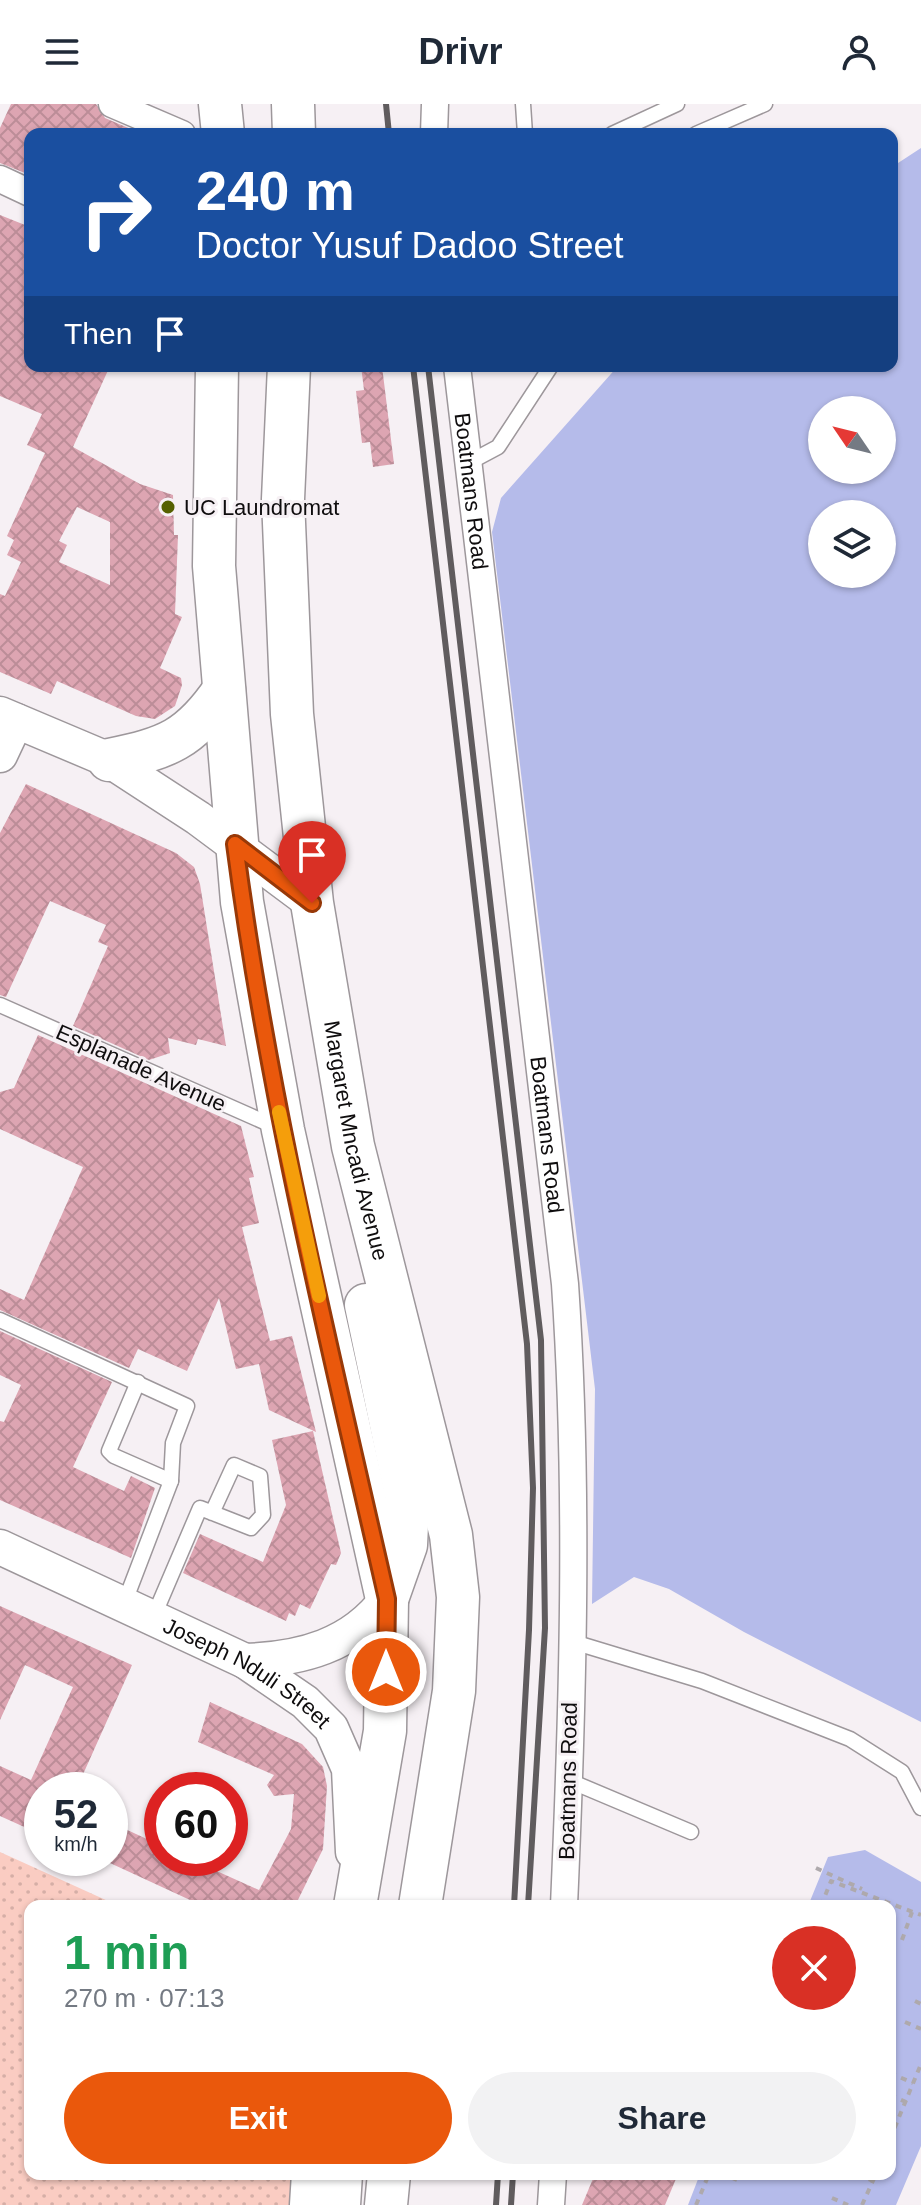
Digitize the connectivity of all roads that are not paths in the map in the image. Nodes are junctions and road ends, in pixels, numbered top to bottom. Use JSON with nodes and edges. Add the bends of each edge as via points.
{"nodes":[{"id":1,"x":112,"y":104,"type":"edge"},
{"id":2,"x":293,"y":104,"type":"edge"},
{"id":3,"x":435,"y":104,"type":"edge"},
{"id":4,"x":523,"y":104,"type":"edge"},
{"id":5,"x":677,"y":104,"type":"edge"},
{"id":6,"x":765,"y":104,"type":"edge"},
{"id":7,"x":168,"y":128,"type":"edge"},
{"id":8,"x":294,"y":128,"type":"edge"},
{"id":9,"x":434,"y":128,"type":"edge"},
{"id":10,"x":525,"y":128,"type":"edge"},
{"id":11,"x":625,"y":128,"type":"edge"},
{"id":12,"x":710,"y":128,"type":"edge"},
{"id":13,"x":0,"y":179,"type":"edge"},
{"id":14,"x":24,"y":190,"type":"edge"},
{"id":15,"x":217,"y":372,"type":"edge"},
{"id":16,"x":289,"y":372,"type":"edge"},
{"id":17,"x":458,"y":372,"type":"edge"},
{"id":18,"x":547,"y":372,"type":"edge"},
{"id":19,"x":468,"y":463,"type":"junction"},
{"id":20,"x":224,"y":690,"type":"junction"},
{"id":21,"x":8,"y":718,"type":"edge"},
{"id":22,"x":0,"y":755,"type":"edge"},
{"id":23,"x":109,"y":760,"type":"junction"},
{"id":24,"x":235,"y":844,"type":"junction"},
{"id":25,"x":312,"y":903,"type":"junction"},
{"id":26,"x":0,"y":1005,"type":"edge"},
{"id":27,"x":283,"y":1130,"type":"junction"},
{"id":28,"x":353,"y":1146,"type":"junction"},
{"id":29,"x":0,"y":1320,"type":"edge"},
{"id":30,"x":138,"y":1382,"type":"junction"},
{"id":31,"x":171,"y":1481,"type":"junction"},
{"id":32,"x":212,"y":1513,"type":"junction"},
{"id":33,"x":0,"y":1547,"type":"edge"},
{"id":34,"x":387,"y":1599,"type":"junction"},
{"id":35,"x":138,"y":1611,"type":"junction"},
{"id":36,"x":570,"y":1641,"type":"junction"},
{"id":37,"x":245,"y":1661,"type":"junction"},
{"id":38,"x":570,"y":1781,"type":"junction"},
{"id":39,"x":921,"y":1808,"type":"edge"},
{"id":40,"x":691,"y":1832,"type":"dead end"},
{"id":41,"x":355,"y":1900,"type":"edge"},
{"id":42,"x":356,"y":1900,"type":"edge"},
{"id":43,"x":421,"y":1900,"type":"edge"},
{"id":44,"x":564,"y":1900,"type":"edge"},
{"id":45,"x":314,"y":2180,"type":"edge"},
{"id":46,"x":341,"y":2180,"type":"edge"},
{"id":47,"x":388,"y":2180,"type":"edge"},
{"id":48,"x":553,"y":2180,"type":"edge"},
{"id":49,"x":312,"y":2205,"type":"edge"},
{"id":50,"x":339,"y":2205,"type":"edge"},
{"id":51,"x":386,"y":2205,"type":"edge"},
{"id":52,"x":551,"y":2205,"type":"edge"}],
"edges":[{"from":1,"to":7,"type":"street"},
{"from":2,"to":8,"type":"main road"},
{"from":3,"to":9,"type":"street"},
{"from":4,"to":10,"type":"lane"},
{"from":5,"to":11,"type":"lane"},
{"from":6,"to":12,"type":"lane"},
{"from":13,"to":14,"type":"street"},
{"from":15,"to":20,"type":"main road","via":[[213,524]]},
{"from":16,"to":25,"type":"main road","name":"Margaret Mncadi Avenue","via":[[283,499],[291,683]]},
{"from":17,"to":19,"type":"street","name":"Boatmans Road"},
{"from":18,"to":19,"type":"lane","via":[[498,447]]},
{"from":19,"to":36,"type":"street","name":"Boatmans Road","via":[[565,1284],[571,1385]]},
{"from":20,"to":23,"type":"main road","via":[[187,736]]},
{"from":20,"to":24,"type":"main road"},
{"from":21,"to":22,"type":"street"},
{"from":21,"to":23,"type":"street"},
{"from":23,"to":24,"type":"street"},
{"from":24,"to":25,"type":"street"},
{"from":24,"to":27,"type":"main road"},
{"from":25,"to":28,"type":"main road","name":"Margaret Mncadi Avenue"},
{"from":26,"to":27,"type":"lane","name":"Esplanade Avenue"},
{"from":27,"to":34,"type":"main road"},
{"from":28,"to":34,"type":"main road","via":[[347,1200],[350,1228],[408,1505],[406,1545]]},
{"from":28,"to":43,"type":"main road","name":"Margaret Mncadi Avenue","via":[[447,1519],[458,1597],[454,1691]]},
{"from":29,"to":30,"type":"lane"},
{"from":30,"to":31,"type":"lane","via":[[187,1406],[173,1443]]},
{"from":30,"to":31,"type":"lane","via":[[109,1451]]},
{"from":31,"to":35,"type":"lane"},
{"from":32,"to":32,"type":"lane","via":[[234,1465],[260,1476],[263,1515],[256,1525],[246,1528]]},
{"from":32,"to":35,"type":"lane","via":[[199,1509]]},
{"from":33,"to":35,"type":"street","name":"Joseph Nduli Street"},
{"from":34,"to":37,"type":"street","via":[[370,1621],[325,1648],[289,1659]]},
{"from":34,"to":42,"type":"main road","via":[[385,1731]]},
{"from":35,"to":37,"type":"street","name":"Joseph Nduli Street"},
{"from":36,"to":38,"type":"street","name":"Boatmans Road"},
{"from":36,"to":39,"type":"lane","via":[[702,1681],[850,1739],[902,1772]]},
{"from":37,"to":41,"type":"street","name":"Joseph Nduli Street","via":[[305,1702],[331,1728],[342,1749],[349,1769]]},
{"from":38,"to":40,"type":"lane"},
{"from":38,"to":44,"type":"street","name":"Boatmans Road"},
{"from":45,"to":49,"type":"highway"},
{"from":46,"to":50,"type":"main road"},
{"from":47,"to":51,"type":"main road"},
{"from":48,"to":52,"type":"street"}]}
